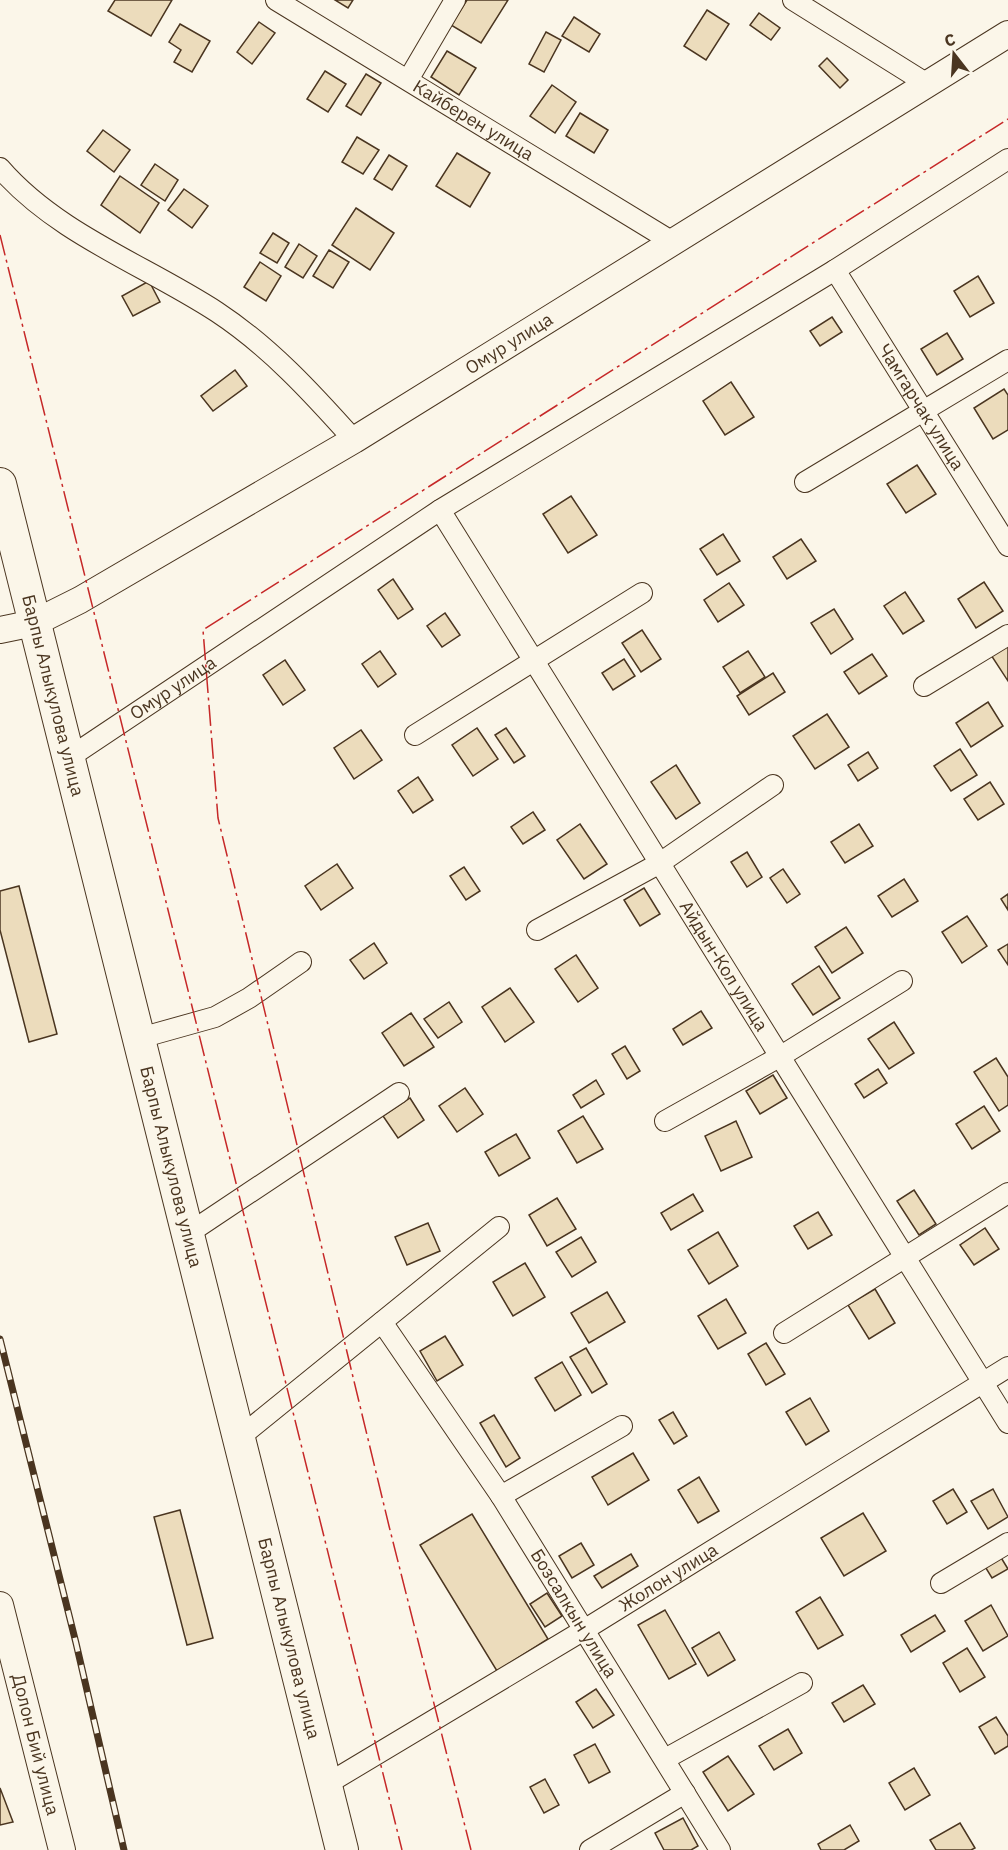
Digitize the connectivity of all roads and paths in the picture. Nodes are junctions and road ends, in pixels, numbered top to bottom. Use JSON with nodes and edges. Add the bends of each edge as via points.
{"nodes":[{"id":1,"x":276,"y":0,"type":"edge"},
{"id":2,"x":455,"y":0,"type":"edge"},
{"id":3,"x":793,"y":0,"type":"edge"},
{"id":4,"x":1008,"y":34,"type":"edge"},
{"id":5,"x":408,"y":80,"type":"junction"},
{"id":6,"x":929,"y":86,"type":"junction"},
{"id":7,"x":1008,"y":159,"type":"edge"},
{"id":8,"x":0,"y":168,"type":"edge"},
{"id":9,"x":671,"y":242,"type":"junction"},
{"id":10,"x":835,"y":270,"type":"junction"},
{"id":11,"x":1008,"y":360,"type":"edge"},
{"id":12,"x":924,"y":411,"type":"junction"},
{"id":13,"x":354,"y":441,"type":"junction"},
{"id":14,"x":806,"y":482,"type":"dead end"},
{"id":15,"x":0,"y":484,"type":"edge"},
{"id":16,"x":440,"y":510,"type":"junction"},
{"id":17,"x":1008,"y":546,"type":"edge"},
{"id":18,"x":642,"y":593,"type":"dead end"},
{"id":19,"x":34,"y":622,"type":"junction"},
{"id":20,"x":0,"y":630,"type":"edge"},
{"id":21,"x":1008,"y":635,"type":"edge"},
{"id":22,"x":534,"y":660,"type":"junction"},
{"id":23,"x":924,"y":686,"type":"dead end"},
{"id":24,"x":415,"y":735,"type":"dead end"},
{"id":25,"x":70,"y":757,"type":"junction"},
{"id":26,"x":773,"y":785,"type":"dead end"},
{"id":27,"x":660,"y":863,"type":"junction"},
{"id":28,"x":537,"y":930,"type":"dead end"},
{"id":29,"x":301,"y":962,"type":"dead end"},
{"id":30,"x":903,"y":981,"type":"dead end"},
{"id":31,"x":140,"y":1038,"type":"junction"},
{"id":32,"x":781,"y":1056,"type":"junction"},
{"id":33,"x":399,"y":1093,"type":"dead end"},
{"id":34,"x":665,"y":1121,"type":"dead end"},
{"id":35,"x":1008,"y":1193,"type":"edge"},
{"id":36,"x":499,"y":1227,"type":"dead end"},
{"id":37,"x":189,"y":1233,"type":"junction"},
{"id":38,"x":906,"y":1257,"type":"junction"},
{"id":39,"x":382,"y":1322,"type":"junction"},
{"id":40,"x":784,"y":1333,"type":"dead end"},
{"id":41,"x":1008,"y":1367,"type":"edge"},
{"id":42,"x":984,"y":1382,"type":"junction"},
{"id":43,"x":1008,"y":1423,"type":"edge"},
{"id":44,"x":622,"y":1426,"type":"dead end"},
{"id":45,"x":240,"y":1437,"type":"junction"},
{"id":46,"x":501,"y":1496,"type":"junction"},
{"id":47,"x":1008,"y":1543,"type":"edge"},
{"id":48,"x":941,"y":1583,"type":"dead end"},
{"id":49,"x":0,"y":1605,"type":"edge"},
{"id":50,"x":584,"y":1630,"type":"junction"},
{"id":51,"x":802,"y":1683,"type":"dead end"},
{"id":52,"x":665,"y":1759,"type":"junction"},
{"id":53,"x":327,"y":1784,"type":"junction"},
{"id":54,"x":685,"y":1793,"type":"junction"},
{"id":55,"x":62,"y":1850,"type":"edge"},
{"id":56,"x":342,"y":1850,"type":"edge"},
{"id":57,"x":590,"y":1850,"type":"edge"},
{"id":58,"x":720,"y":1850,"type":"edge"}],
"edges":[{"from":1,"to":5,"type":"street","name":"Кайберен улица"},
{"from":2,"to":5,"type":"street"},
{"from":3,"to":6,"type":"street"},
{"from":4,"to":6,"type":"street","name":"Омур улица"},
{"from":5,"to":9,"type":"street","name":"Кайберен улица"},
{"from":6,"to":9,"type":"street","name":"Омур улица"},
{"from":7,"to":10,"type":"street","name":"Омур улица"},
{"from":8,"to":13,"type":"street","via":[[52,214],[218,313],[299,378]]},
{"from":9,"to":13,"type":"street","name":"Омур улица"},
{"from":10,"to":12,"type":"street","name":"Чамгарчак улица"},
{"from":10,"to":16,"type":"street","name":"Омур улица"},
{"from":11,"to":12,"type":"street"},
{"from":12,"to":14,"type":"street"},
{"from":12,"to":17,"type":"street","name":"Чамгарчак улица"},
{"from":13,"to":19,"type":"street","name":"Омур улица","via":[[80,600]]},
{"from":15,"to":19,"type":"main road","name":"Барпы Алыкулова улица"},
{"from":16,"to":22,"type":"street","name":"Айдын-Кол улица"},
{"from":16,"to":25,"type":"street","name":"Омур улица"},
{"from":18,"to":22,"type":"street"},
{"from":19,"to":20,"type":"street","name":"Омур улица"},
{"from":19,"to":25,"type":"main road","name":"Барпы Алыкулова улица"},
{"from":21,"to":23,"type":"street"},
{"from":22,"to":24,"type":"street"},
{"from":22,"to":27,"type":"street","name":"Айдын-Кол улица"},
{"from":25,"to":31,"type":"main road","name":"Барпы Алыкулова улица"},
{"from":26,"to":27,"type":"street"},
{"from":27,"to":28,"type":"street"},
{"from":27,"to":32,"type":"street","name":"Айдын-Кол улица"},
{"from":29,"to":31,"type":"street","via":[[216,1017]]},
{"from":30,"to":32,"type":"street"},
{"from":31,"to":37,"type":"main road","name":"Барпы Алыкулова улица"},
{"from":32,"to":34,"type":"street"},
{"from":32,"to":38,"type":"street","name":"Айдын-Кол улица"},
{"from":33,"to":37,"type":"street"},
{"from":35,"to":38,"type":"street"},
{"from":36,"to":39,"type":"street"},
{"from":37,"to":45,"type":"main road","name":"Барпы Алыкулова улица"},
{"from":38,"to":40,"type":"street"},
{"from":38,"to":42,"type":"street","name":"Айдын-Кол улица"},
{"from":39,"to":45,"type":"street"},
{"from":39,"to":46,"type":"street","name":"Бозсалкын улица"},
{"from":41,"to":42,"type":"street","name":"Жолон улица"},
{"from":42,"to":43,"type":"street","name":"Айдын-Кол улица"},
{"from":42,"to":50,"type":"street","name":"Жолон улица"},
{"from":44,"to":46,"type":"street"},
{"from":45,"to":53,"type":"main road","name":"Барпы Алыкулова улица"},
{"from":46,"to":50,"type":"street","name":"Бозсалкын улица"},
{"from":47,"to":48,"type":"street"},
{"from":49,"to":55,"type":"street","name":"Долон Бий улица"},
{"from":50,"to":52,"type":"street","name":"Бозсалкын улица"},
{"from":50,"to":53,"type":"street","name":"Жолон улица"},
{"from":51,"to":52,"type":"street"},
{"from":52,"to":54,"type":"street","name":"Бозсалкын улица"},
{"from":53,"to":56,"type":"main road","name":"Барпы Алыкулова улица"},
{"from":54,"to":57,"type":"street"},
{"from":54,"to":58,"type":"street","name":"Бозсалкын улица"}]}
